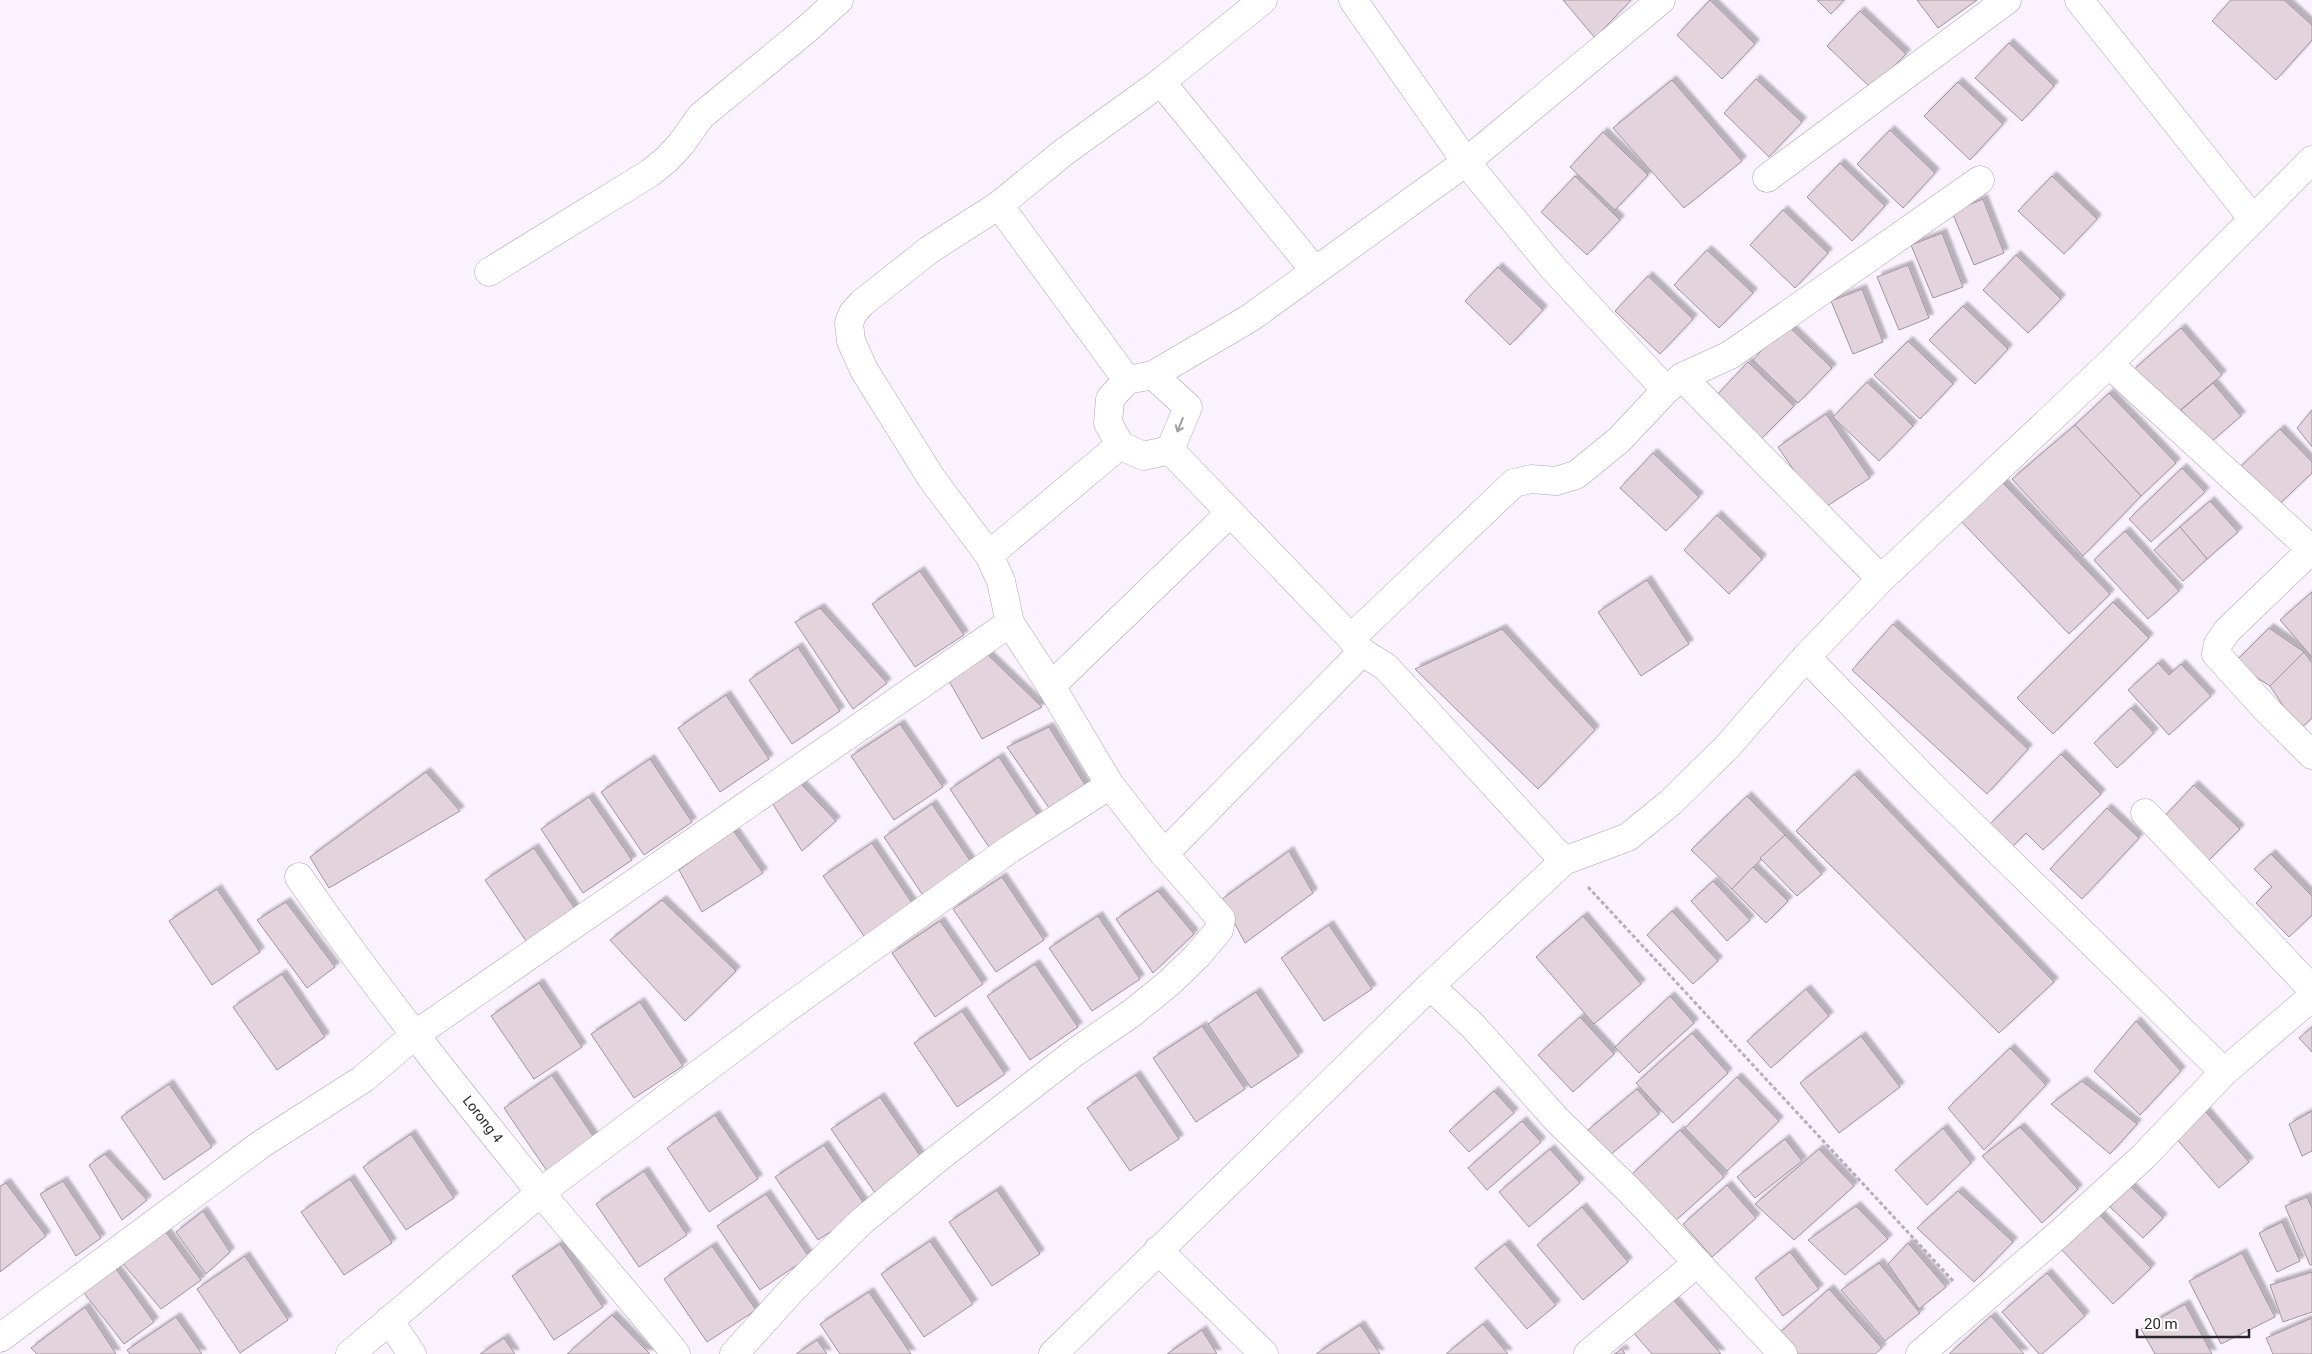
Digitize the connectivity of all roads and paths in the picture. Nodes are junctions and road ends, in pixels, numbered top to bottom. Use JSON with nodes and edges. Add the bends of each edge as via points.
{"nodes":[{"id":1,"x":839,"y":0,"type":"edge"},
{"id":2,"x":1263,"y":0,"type":"edge"},
{"id":3,"x":1353,"y":0,"type":"edge"},
{"id":4,"x":1661,"y":0,"type":"edge"},
{"id":5,"x":2007,"y":0,"type":"edge"},
{"id":6,"x":2080,"y":0,"type":"edge"},
{"id":7,"x":1161,"y":82,"type":"junction"},
{"id":8,"x":2312,"y":160,"type":"edge"},
{"id":9,"x":1466,"y":162,"type":"junction"},
{"id":10,"x":1767,"y":178,"type":"dead end"},
{"id":11,"x":1980,"y":180,"type":"dead end"},
{"id":12,"x":999,"y":205,"type":"junction"},
{"id":13,"x":2253,"y":219,"type":"junction"},
{"id":14,"x":1315,"y":271,"type":"junction"},
{"id":15,"x":489,"y":272,"type":"dead end"},
{"id":16,"x":2109,"y":364,"type":"junction"},
{"id":17,"x":1140,"y":378,"type":"junction"},
{"id":18,"x":1674,"y":383,"type":"junction"},
{"id":19,"x":1120,"y":445,"type":"junction"},
{"id":20,"x":1170,"y":450,"type":"junction"},
{"id":21,"x":1230,"y":513,"type":"junction"},
{"id":22,"x":2312,"y":550,"type":"edge"},
{"id":23,"x":989,"y":555,"type":"junction"},
{"id":24,"x":1881,"y":579,"type":"junction"},
{"id":25,"x":1010,"y":623,"type":"junction"},
{"id":26,"x":1356,"y":645,"type":"junction"},
{"id":27,"x":1806,"y":657,"type":"junction"},
{"id":28,"x":1051,"y":686,"type":"junction"},
{"id":29,"x":2312,"y":755,"type":"edge"},
{"id":30,"x":1110,"y":785,"type":"junction"},
{"id":31,"x":2145,"y":813,"type":"dead end"},
{"id":32,"x":1164,"y":854,"type":"junction"},
{"id":33,"x":1564,"y":861,"type":"junction"},
{"id":34,"x":299,"y":877,"type":"dead end"},
{"id":35,"x":1430,"y":986,"type":"junction"},
{"id":36,"x":2312,"y":989,"type":"edge"},
{"id":37,"x":2312,"y":997,"type":"edge"},
{"id":38,"x":416,"y":1034,"type":"junction"},
{"id":39,"x":2224,"y":1072,"type":"junction"},
{"id":40,"x":541,"y":1192,"type":"junction"},
{"id":41,"x":1158,"y":1250,"type":"junction"},
{"id":42,"x":1697,"y":1263,"type":"junction"},
{"id":43,"x":1976,"y":1306,"type":"junction"},
{"id":44,"x":388,"y":1320,"type":"junction"},
{"id":45,"x":0,"y":1338,"type":"edge"},
{"id":46,"x":350,"y":1354,"type":"edge"},
{"id":47,"x":412,"y":1354,"type":"edge"},
{"id":48,"x":676,"y":1354,"type":"edge"},
{"id":49,"x":734,"y":1354,"type":"edge"},
{"id":50,"x":1053,"y":1354,"type":"edge"},
{"id":51,"x":1264,"y":1354,"type":"edge"},
{"id":52,"x":1588,"y":1354,"type":"edge"},
{"id":53,"x":1783,"y":1354,"type":"edge"},
{"id":54,"x":1920,"y":1354,"type":"edge"}],
"edges":[{"from":1,"to":15,"type":"street","via":[[702,116],[667,159]]},
{"from":2,"to":7,"type":"street"},
{"from":3,"to":9,"type":"street"},
{"from":4,"to":9,"type":"street"},
{"from":5,"to":10,"type":"street"},
{"from":6,"to":13,"type":"street"},
{"from":7,"to":12,"type":"street","via":[[1064,152]]},
{"from":7,"to":14,"type":"street"},
{"from":8,"to":13,"type":"street"},
{"from":9,"to":14,"type":"street"},
{"from":9,"to":18,"type":"street","via":[[1552,268]]},
{"from":11,"to":18,"type":"street","via":[[1730,355]]},
{"from":12,"to":17,"type":"street"},
{"from":12,"to":23,"type":"street","via":[[929,250],[862,303],[853,312],[849,323],[851,341],[864,370],[932,479]]},
{"from":13,"to":16,"type":"street"},
{"from":14,"to":17,"type":"street","via":[[1250,318]]},
{"from":16,"to":22,"type":"street"},
{"from":16,"to":24,"type":"street"},
{"from":17,"to":19,"type":"street","via":[[1110,399],[1108,422]]},
{"from":17,"to":20,"type":"street","one_way":true,"via":[[1188,407]]},
{"from":18,"to":24,"type":"street"},
{"from":18,"to":26,"type":"street","via":[[1619,440],[1576,475],[1556,481],[1531,479],[1514,483]]},
{"from":19,"to":20,"type":"street","via":[[1143,456]]},
{"from":19,"to":23,"type":"street"},
{"from":20,"to":21,"type":"street"},
{"from":21,"to":26,"type":"street"},
{"from":21,"to":28,"type":"street"},
{"from":22,"to":29,"type":"street","via":[[2227,631],[2218,644],[2216,654]]},
{"from":23,"to":25,"type":"street","via":[[1001,581]]},
{"from":24,"to":27,"type":"street"},
{"from":25,"to":28,"type":"street"},
{"from":25,"to":38,"type":"street"},
{"from":26,"to":32,"type":"street"},
{"from":26,"to":33,"type":"street","via":[[1386,667]]},
{"from":27,"to":33,"type":"street","via":[[1726,748],[1671,802],[1628,837]]},
{"from":27,"to":39,"type":"street","via":[[1926,780]]},
{"from":28,"to":30,"type":"street"},
{"from":30,"to":32,"type":"street"},
{"from":30,"to":40,"type":"street","via":[[1010,849],[787,1008]]},
{"from":31,"to":36,"type":"street"},
{"from":32,"to":49,"type":"street","via":[[1221,919],[1219,930],[1197,956],[1132,1013],[937,1159],[861,1222],[790,1292]]},
{"from":33,"to":35,"type":"street"},
{"from":33,"to":43,"type":"path"},
{"from":34,"to":38,"type":"street","name":"Lorong 4","via":[[346,945]]},
{"from":35,"to":41,"type":"street"},
{"from":35,"to":42,"type":"street","via":[[1472,1025],[1557,1120]]},
{"from":37,"to":39,"type":"street"},
{"from":38,"to":40,"type":"street","name":"Lorong 4"},
{"from":38,"to":45,"type":"street","via":[[363,1078],[260,1145]]},
{"from":39,"to":43,"type":"street","via":[[2143,1157]]},
{"from":40,"to":44,"type":"street"},
{"from":40,"to":48,"type":"street","name":"Lorong 4"},
{"from":41,"to":50,"type":"street"},
{"from":41,"to":51,"type":"street"},
{"from":42,"to":52,"type":"street"},
{"from":42,"to":53,"type":"street"},
{"from":43,"to":54,"type":"street"},
{"from":44,"to":46,"type":"street"},
{"from":44,"to":47,"type":"street"}]}
